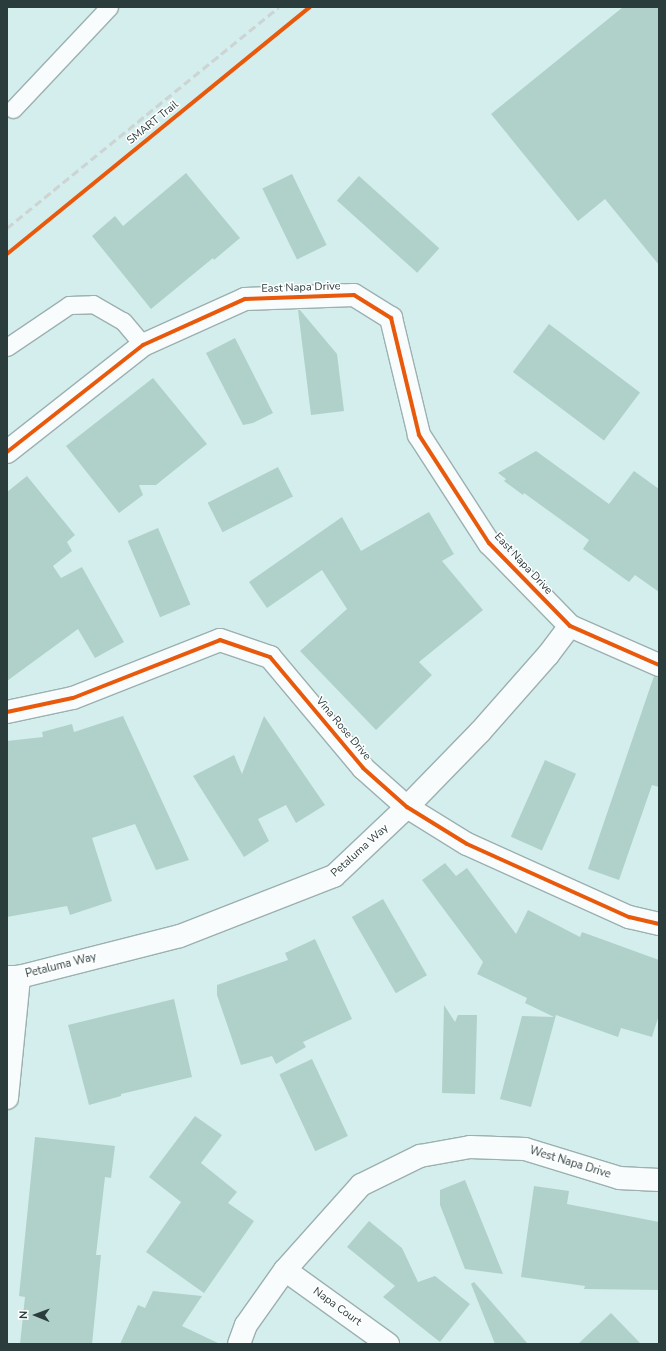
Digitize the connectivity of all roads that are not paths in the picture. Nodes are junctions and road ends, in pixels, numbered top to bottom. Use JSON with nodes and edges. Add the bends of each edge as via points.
{"nodes":[{"id":1,"x":109,"y":7,"type":"edge"},
{"id":2,"x":14,"y":109,"type":"dead end"},
{"id":3,"x":143,"y":345,"type":"junction"},
{"id":4,"x":7,"y":347,"type":"edge"},
{"id":5,"x":7,"y":452,"type":"edge"},
{"id":6,"x":570,"y":626,"type":"junction"},
{"id":7,"x":659,"y":665,"type":"edge"},
{"id":8,"x":7,"y":712,"type":"edge"},
{"id":9,"x":407,"y":808,"type":"junction"},
{"id":10,"x":659,"y":924,"type":"edge"},
{"id":11,"x":13,"y":977,"type":"edge"},
{"id":12,"x":7,"y":1098,"type":"edge"},
{"id":13,"x":659,"y":1180,"type":"edge"},
{"id":14,"x":285,"y":1270,"type":"junction"},
{"id":15,"x":239,"y":1344,"type":"edge"},
{"id":16,"x":388,"y":1344,"type":"edge"}],
"edges":[{"from":1,"to":2,"type":"lane"},
{"from":3,"to":4,"type":"lane","via":[[123,321],[93,304],[69,305]]},
{"from":3,"to":5,"type":"street","name":"East Napa Drive"},
{"from":3,"to":6,"type":"street","name":"East Napa Drive","via":[[245,299],[354,295],[391,318],[419,435],[489,543]]},
{"from":6,"to":7,"type":"street"},
{"from":6,"to":9,"type":"street","name":"Petaluma Way","via":[[480,732]]},
{"from":8,"to":9,"type":"street","name":"Vina Rose Drive","via":[[72,698],[220,640],[270,657],[363,768]]},
{"from":9,"to":10,"type":"street","name":"Vina Rose Drive","via":[[467,844],[629,917]]},
{"from":9,"to":11,"type":"street","name":"Petaluma Way","via":[[334,876],[180,936]]},
{"from":11,"to":12,"type":"street"},
{"from":13,"to":14,"type":"street","name":"West Napa Drive","via":[[619,1178],[525,1149],[470,1147],[420,1156],[361,1186]]},
{"from":14,"to":15,"type":"street","name":"West Napa Drive","via":[[246,1325]]},
{"from":14,"to":16,"type":"street","name":"Napa Court"}]}
